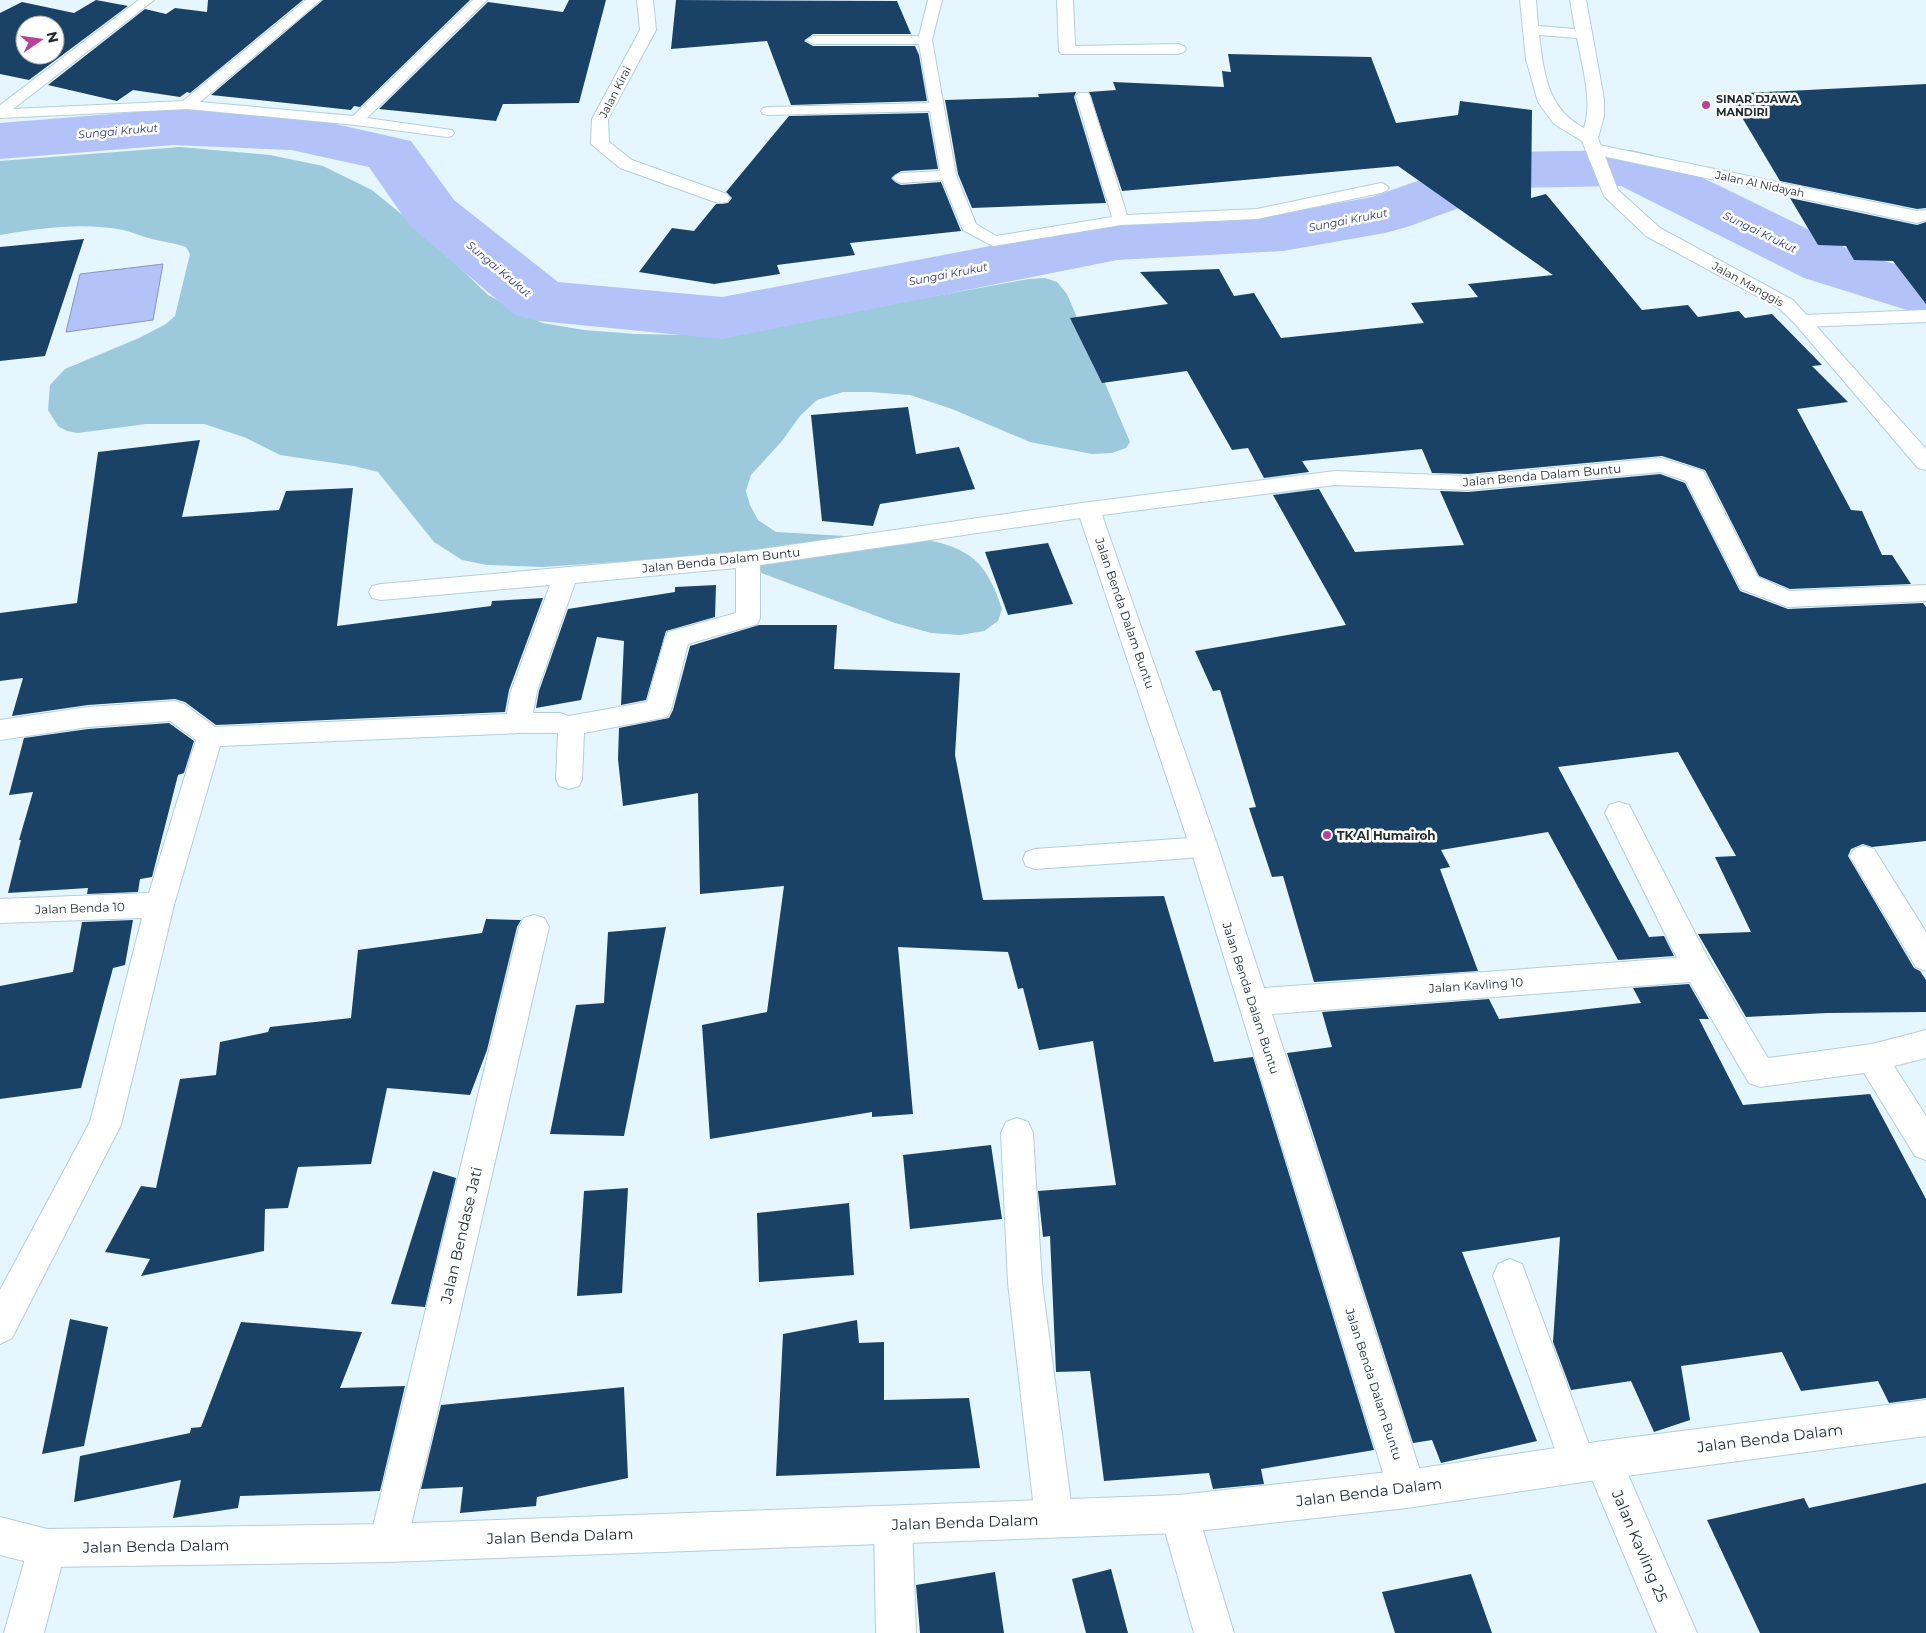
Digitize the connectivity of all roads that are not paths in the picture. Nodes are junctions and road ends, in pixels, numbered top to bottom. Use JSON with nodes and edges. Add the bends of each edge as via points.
{"nodes":[{"id":1,"x":147,"y":0,"type":"edge"},
{"id":2,"x":314,"y":0,"type":"edge"},
{"id":3,"x":480,"y":0,"type":"edge"},
{"id":4,"x":645,"y":0,"type":"edge"},
{"id":5,"x":935,"y":0,"type":"edge"},
{"id":6,"x":1065,"y":0,"type":"edge"},
{"id":7,"x":1528,"y":0,"type":"edge"},
{"id":8,"x":1578,"y":0,"type":"edge"},
{"id":9,"x":1531,"y":30,"type":"junction"},
{"id":10,"x":1584,"y":34,"type":"junction"},
{"id":11,"x":813,"y":40,"type":"dead end"},
{"id":12,"x":926,"y":40,"type":"junction"},
{"id":13,"x":1178,"y":49,"type":"dead end"},
{"id":14,"x":1083,"y":96,"type":"dead end"},
{"id":15,"x":187,"y":105,"type":"junction"},
{"id":16,"x":936,"y":107,"type":"junction"},
{"id":17,"x":768,"y":112,"type":"dead end"},
{"id":18,"x":0,"y":113,"type":"edge"},
{"id":19,"x":356,"y":121,"type":"junction"},
{"id":20,"x":447,"y":133,"type":"dead end"},
{"id":21,"x":1592,"y":144,"type":"junction"},
{"id":22,"x":948,"y":175,"type":"junction"},
{"id":23,"x":901,"y":178,"type":"dead end"},
{"id":24,"x":1382,"y":188,"type":"dead end"},
{"id":25,"x":721,"y":198,"type":"dead end"},
{"id":26,"x":1926,"y":215,"type":"edge"},
{"id":27,"x":1121,"y":220,"type":"junction"},
{"id":28,"x":1926,"y":316,"type":"edge"},
{"id":29,"x":1803,"y":321,"type":"junction"},
{"id":30,"x":1926,"y":463,"type":"edge"},
{"id":31,"x":1089,"y":509,"type":"junction"},
{"id":32,"x":748,"y":559,"type":"junction"},
{"id":33,"x":566,"y":575,"type":"junction"},
{"id":34,"x":381,"y":592,"type":"dead end"},
{"id":35,"x":1926,"y":593,"type":"edge"},
{"id":36,"x":519,"y":723,"type":"junction"},
{"id":37,"x":569,"y":726,"type":"junction"},
{"id":38,"x":0,"y":730,"type":"edge"},
{"id":39,"x":210,"y":737,"type":"junction"},
{"id":40,"x":569,"y":779,"type":"dead end"},
{"id":41,"x":1619,"y":813,"type":"dead end"},
{"id":42,"x":1204,"y":848,"type":"junction"},
{"id":43,"x":1864,"y":858,"type":"dead end"},
{"id":44,"x":1035,"y":859,"type":"dead end"},
{"id":45,"x":160,"y":904,"type":"junction"},
{"id":46,"x":0,"y":911,"type":"edge"},
{"id":47,"x":534,"y":927,"type":"dead end"},
{"id":48,"x":1926,"y":958,"type":"edge"},
{"id":49,"x":1698,"y":969,"type":"junction"},
{"id":50,"x":1253,"y":1002,"type":"junction"},
{"id":51,"x":1926,"y":1044,"type":"edge"},
{"id":52,"x":1872,"y":1058,"type":"junction"},
{"id":53,"x":1017,"y":1132,"type":"dead end"},
{"id":54,"x":1926,"y":1144,"type":"edge"},
{"id":55,"x":1510,"y":1276,"type":"dead end"},
{"id":56,"x":0,"y":1326,"type":"edge"},
{"id":57,"x":1926,"y":1418,"type":"edge"},
{"id":58,"x":1590,"y":1462,"type":"junction"},
{"id":59,"x":1407,"y":1489,"type":"junction"},
{"id":60,"x":1179,"y":1514,"type":"junction"},
{"id":61,"x":1054,"y":1518,"type":"junction"},
{"id":62,"x":893,"y":1525,"type":"junction"},
{"id":63,"x":0,"y":1536,"type":"edge"},
{"id":64,"x":388,"y":1542,"type":"junction"},
{"id":65,"x":47,"y":1548,"type":"junction"},
{"id":66,"x":24,"y":1633,"type":"edge"},
{"id":67,"x":896,"y":1633,"type":"edge"},
{"id":68,"x":1214,"y":1633,"type":"edge"},
{"id":69,"x":1677,"y":1633,"type":"edge"}],
"edges":[{"from":1,"to":18,"type":"lane"},
{"from":2,"to":15,"type":"lane"},
{"from":3,"to":19,"type":"lane"},
{"from":4,"to":25,"type":"street","name":"Jalan Kirai","via":[[648,30],[600,118],[600,144],[626,164]]},
{"from":5,"to":12,"type":"lane"},
{"from":6,"to":13,"type":"street","via":[[1067,51]]},
{"from":7,"to":9,"type":"street"},
{"from":8,"to":10,"type":"street"},
{"from":9,"to":10,"type":"street"},
{"from":9,"to":21,"type":"street","via":[[1542,93],[1552,112]]},
{"from":10,"to":21,"type":"street","via":[[1597,108]]},
{"from":11,"to":12,"type":"lane"},
{"from":12,"to":16,"type":"lane"},
{"from":14,"to":27,"type":"lane"},
{"from":15,"to":18,"type":"lane"},
{"from":15,"to":19,"type":"lane"},
{"from":16,"to":17,"type":"lane"},
{"from":16,"to":22,"type":"lane"},
{"from":19,"to":20,"type":"lane"},
{"from":21,"to":26,"type":"street","name":"Jalan Al Nidayah","via":[[1917,217]]},
{"from":21,"to":29,"type":"street","name":"Jalan Manggis","via":[[1610,192],[1654,232],[1786,304]]},
{"from":22,"to":23,"type":"lane"},
{"from":22,"to":27,"type":"lane","via":[[969,227],[993,241]]},
{"from":24,"to":27,"type":"lane","via":[[1257,214]]},
{"from":28,"to":29,"type":"street"},
{"from":29,"to":30,"type":"street","name":"Jalan Manggis"},
{"from":31,"to":32,"type":"street","name":"Jalan Benda Dalam Buntu"},
{"from":31,"to":35,"type":"street","name":"Jalan Benda Dalam Buntu","via":[[1335,478],[1468,483],[1661,465],[1695,476],[1749,582],[1788,599]]},
{"from":31,"to":42,"type":"street","name":"Jalan Benda Dalam Buntu"},
{"from":32,"to":33,"type":"street","name":"Jalan Benda Dalam Buntu"},
{"from":32,"to":37,"type":"street","via":[[748,618],[677,638],[658,710]]},
{"from":33,"to":34,"type":"street","name":"Jalan Benda Dalam Buntu"},
{"from":33,"to":36,"type":"street","via":[[524,690]]},
{"from":36,"to":37,"type":"street"},
{"from":36,"to":39,"type":"street"},
{"from":37,"to":40,"type":"street","via":[[572,735]]},
{"from":38,"to":39,"type":"street","via":[[88,717],[175,711]]},
{"from":39,"to":45,"type":"street"},
{"from":41,"to":49,"type":"street"},
{"from":42,"to":44,"type":"lane"},
{"from":42,"to":50,"type":"street","name":"Jalan Benda Dalam Buntu"},
{"from":43,"to":48,"type":"street"},
{"from":45,"to":46,"type":"street","name":"Jalan Benda 10"},
{"from":45,"to":56,"type":"street","via":[[105,1125]]},
{"from":47,"to":64,"type":"street","name":"Jalan Bendase Jati"},
{"from":49,"to":50,"type":"street","name":"Jalan Kavling 10"},
{"from":49,"to":52,"type":"street","via":[[1760,1073]]},
{"from":50,"to":59,"type":"street","name":"Jalan Benda Dalam Buntu"},
{"from":51,"to":52,"type":"street"},
{"from":52,"to":54,"type":"street"},
{"from":53,"to":61,"type":"street","via":[[1025,1283]]},
{"from":55,"to":58,"type":"street","name":"Jalan Kavling 25"},
{"from":57,"to":58,"type":"street","name":"Jalan Benda Dalam"},
{"from":58,"to":59,"type":"street","name":"Jalan Benda Dalam"},
{"from":58,"to":69,"type":"street","name":"Jalan Kavling 25"},
{"from":59,"to":60,"type":"street","name":"Jalan Benda Dalam"},
{"from":60,"to":61,"type":"street","name":"Jalan Benda Dalam"},
{"from":60,"to":68,"type":"street"},
{"from":61,"to":62,"type":"street","name":"Jalan Benda Dalam"},
{"from":62,"to":64,"type":"street","name":"Jalan Benda Dalam"},
{"from":62,"to":67,"type":"street"},
{"from":63,"to":65,"type":"street","name":"Jalan Benda Dalam"},
{"from":64,"to":65,"type":"street","name":"Jalan Benda Dalam"},
{"from":65,"to":66,"type":"street"}]}
